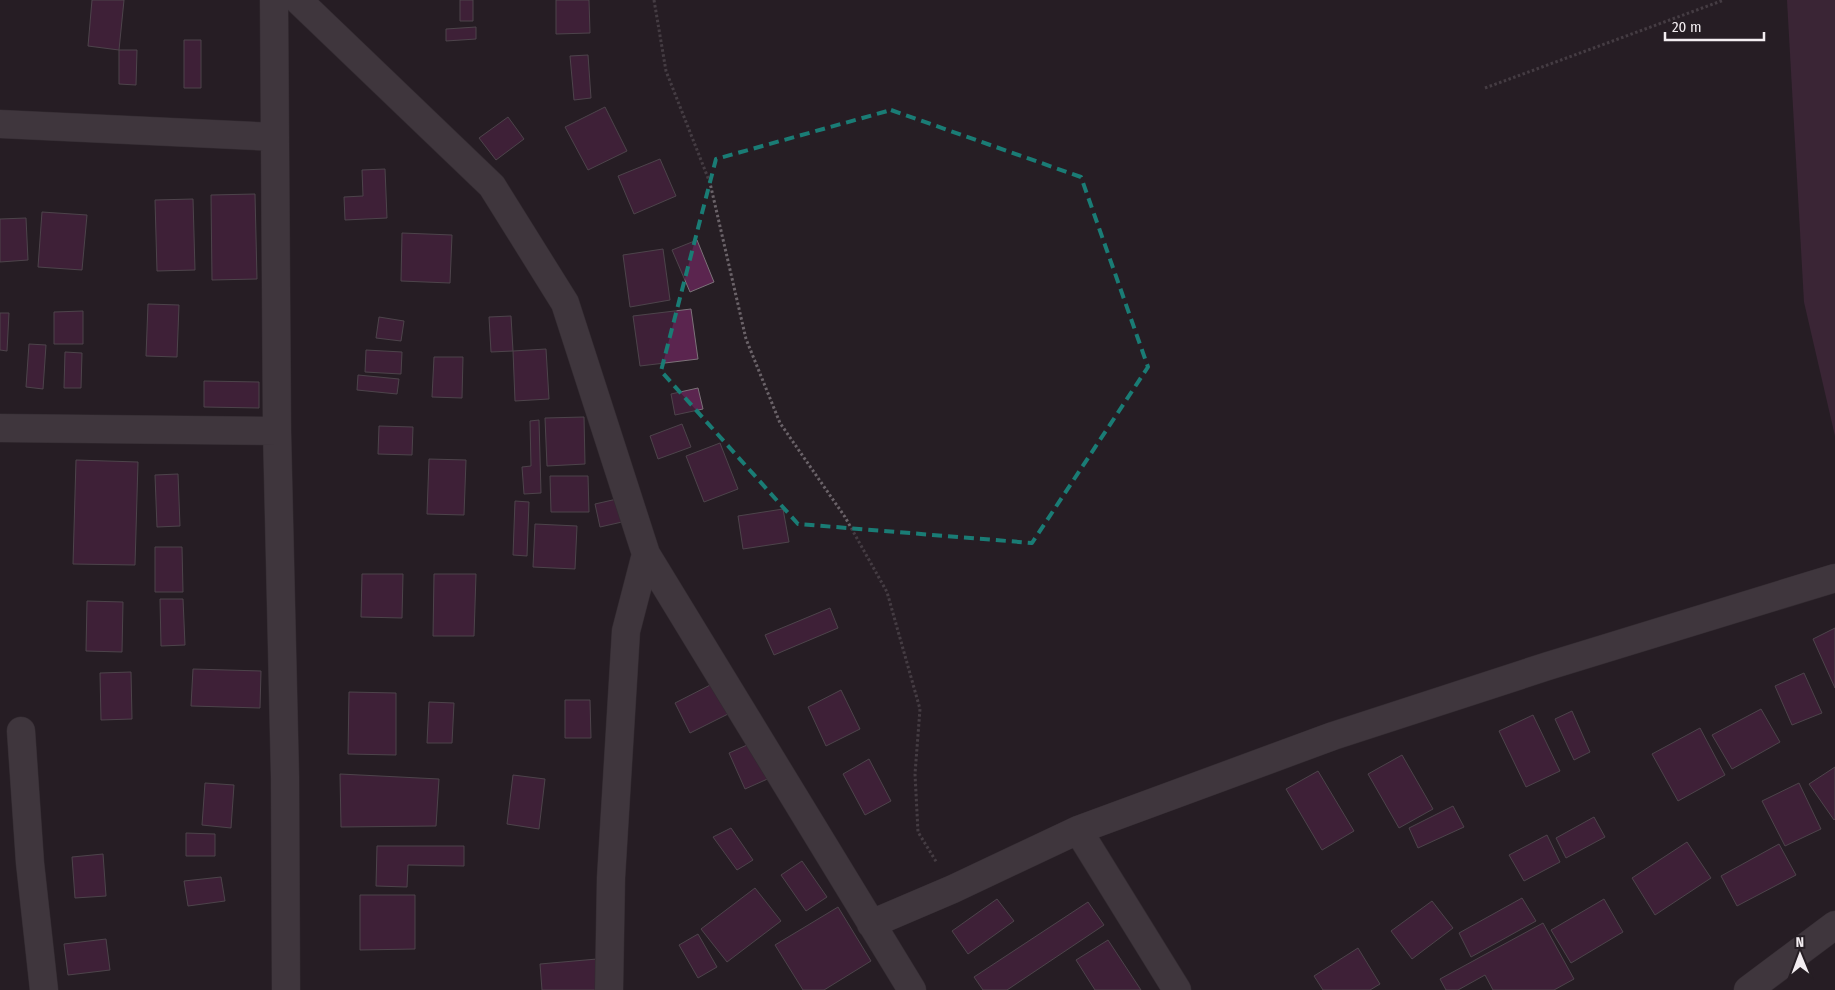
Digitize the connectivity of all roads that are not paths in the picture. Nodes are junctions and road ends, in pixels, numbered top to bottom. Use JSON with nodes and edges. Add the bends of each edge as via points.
{"nodes":[{"id":1,"x":274,"y":0,"type":"edge"},
{"id":2,"x":298,"y":0,"type":"edge"},
{"id":3,"x":0,"y":124,"type":"edge"},
{"id":4,"x":274,"y":137,"type":"junction"},
{"id":5,"x":0,"y":428,"type":"edge"},
{"id":6,"x":277,"y":431,"type":"junction"},
{"id":7,"x":646,"y":554,"type":"junction"},
{"id":8,"x":1835,"y":578,"type":"edge"},
{"id":9,"x":21,"y":731,"type":"dead end"},
{"id":10,"x":1078,"y":830,"type":"junction"},
{"id":11,"x":871,"y":924,"type":"junction"},
{"id":12,"x":1835,"y":925,"type":"edge"},
{"id":13,"x":44,"y":990,"type":"edge"},
{"id":14,"x":286,"y":990,"type":"edge"},
{"id":15,"x":609,"y":990,"type":"edge"},
{"id":16,"x":912,"y":990,"type":"edge"},
{"id":17,"x":1177,"y":990,"type":"edge"},
{"id":18,"x":1748,"y":990,"type":"edge"}],
"edges":[{"from":1,"to":4,"type":"street"},
{"from":2,"to":7,"type":"street","via":[[492,186],[565,303]]},
{"from":3,"to":4,"type":"street"},
{"from":4,"to":6,"type":"street"},
{"from":5,"to":6,"type":"street"},
{"from":6,"to":14,"type":"street"},
{"from":7,"to":11,"type":"street"},
{"from":7,"to":15,"type":"street","via":[[626,630],[611,878]]},
{"from":8,"to":10,"type":"street","via":[[1333,736]]},
{"from":9,"to":13,"type":"street","via":[[30,863]]},
{"from":10,"to":11,"type":"street"},
{"from":10,"to":17,"type":"street"},
{"from":11,"to":16,"type":"street"},
{"from":12,"to":18,"type":"street"}]}
